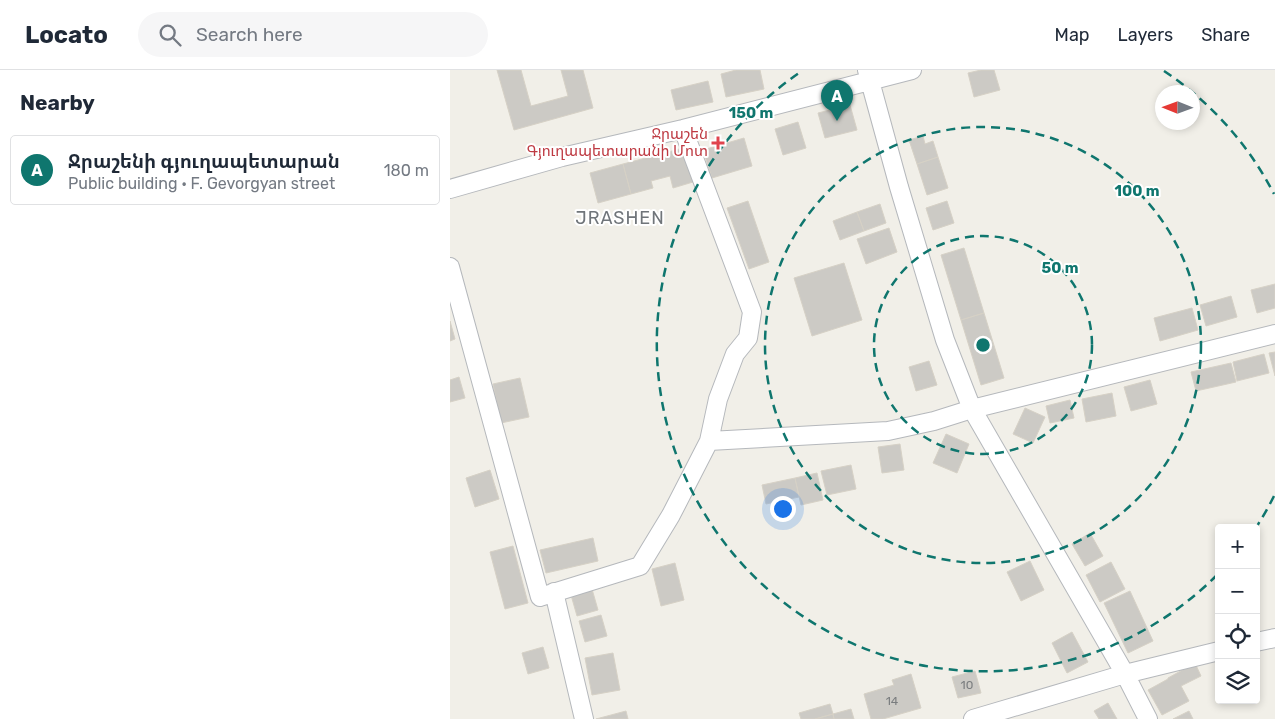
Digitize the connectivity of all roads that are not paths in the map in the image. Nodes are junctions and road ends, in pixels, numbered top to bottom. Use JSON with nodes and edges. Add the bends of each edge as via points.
{"nodes":[{"id":1,"x":912,"y":70,"type":"edge"},
{"id":2,"x":868,"y":76,"type":"edge"},
{"id":3,"x":683,"y":129,"type":"junction"},
{"id":4,"x":450,"y":189,"type":"edge"},
{"id":5,"x":450,"y":268,"type":"edge"},
{"id":6,"x":1275,"y":334,"type":"edge"},
{"id":7,"x":972,"y":409,"type":"junction"},
{"id":8,"x":709,"y":441,"type":"junction"},
{"id":9,"x":554,"y":592,"type":"junction"},
{"id":10,"x":1275,"y":638,"type":"edge"},
{"id":11,"x":1260,"y":641,"type":"edge"},
{"id":12,"x":1215,"y":653,"type":"edge"},
{"id":13,"x":1125,"y":674,"type":"junction"},
{"id":14,"x":584,"y":719,"type":"edge"},
{"id":15,"x":973,"y":719,"type":"edge"},
{"id":16,"x":1148,"y":719,"type":"edge"}],
"edges":[{"from":1,"to":2,"type":"street"},
{"from":2,"to":3,"type":"street"},
{"from":2,"to":7,"type":"street","via":[[945,340]]},
{"from":3,"to":4,"type":"street","via":[[562,157]]},
{"from":3,"to":8,"type":"street","via":[[752,312],[748,338],[735,354],[718,399]]},
{"from":5,"to":9,"type":"street","via":[[540,597]]},
{"from":6,"to":7,"type":"street"},
{"from":7,"to":8,"type":"street","via":[[888,430]]},
{"from":7,"to":13,"type":"street"},
{"from":8,"to":9,"type":"street","via":[[671,516],[640,566]]},
{"from":9,"to":14,"type":"street"},
{"from":10,"to":11,"type":"street"},
{"from":12,"to":13,"type":"street"},
{"from":13,"to":15,"type":"street"},
{"from":13,"to":16,"type":"street"}]}
